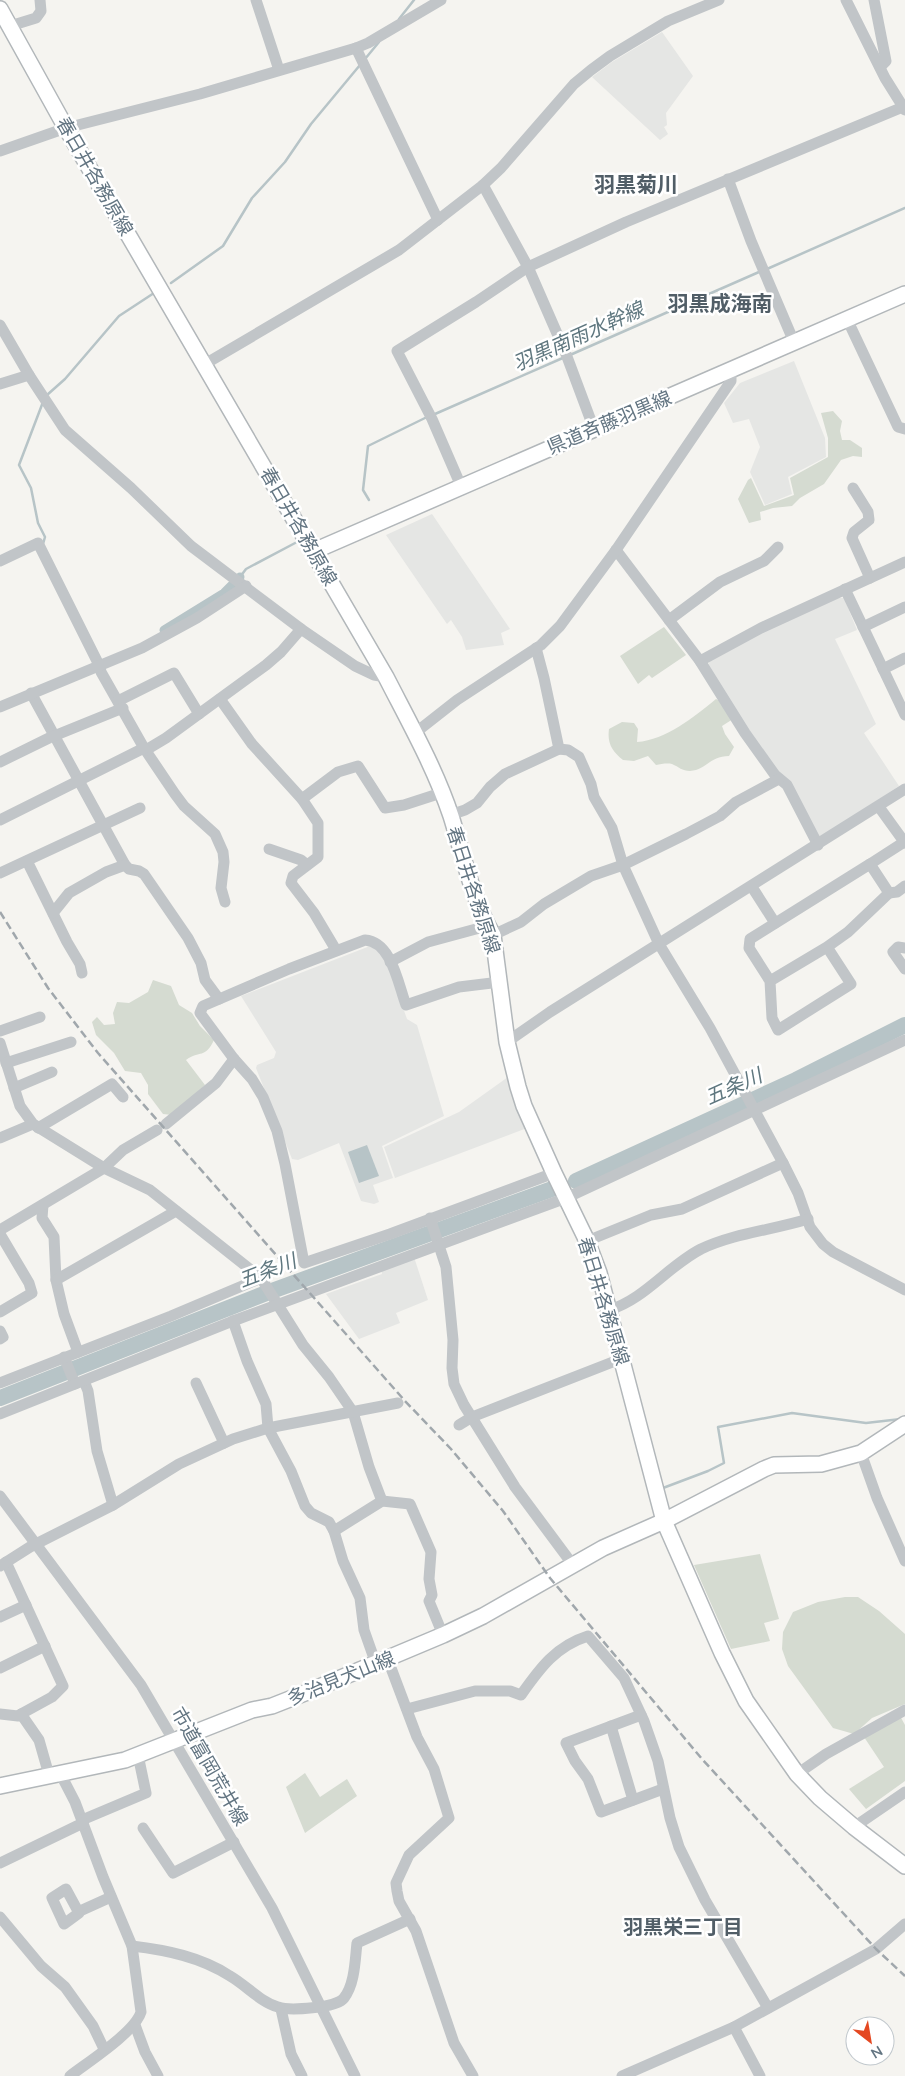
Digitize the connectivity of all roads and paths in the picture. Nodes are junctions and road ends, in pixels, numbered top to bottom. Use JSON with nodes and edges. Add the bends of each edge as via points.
{"nodes":[{"id":1,"x":40,"y":0,"type":"edge"},
{"id":2,"x":256,"y":0,"type":"edge"},
{"id":3,"x":441,"y":0,"type":"edge"},
{"id":4,"x":719,"y":0,"type":"edge"},
{"id":5,"x":846,"y":0,"type":"edge"},
{"id":6,"x":874,"y":0,"type":"edge"},
{"id":7,"x":0,"y":9,"type":"edge"},
{"id":8,"x":10,"y":26,"type":"junction"},
{"id":9,"x":356,"y":48,"type":"junction"},
{"id":10,"x":880,"y":67,"type":"junction"},
{"id":11,"x":279,"y":70,"type":"junction"},
{"id":12,"x":904,"y":108,"type":"edge"},
{"id":13,"x":66,"y":128,"type":"junction"},
{"id":14,"x":0,"y":152,"type":"edge"},
{"id":15,"x":728,"y":179,"type":"junction"},
{"id":16,"x":483,"y":185,"type":"junction"},
{"id":17,"x":438,"y":220,"type":"junction"},
{"id":18,"x":528,"y":267,"type":"junction"},
{"id":19,"x":905,"y":294,"type":"edge"},
{"id":20,"x":847,"y":319,"type":"junction"},
{"id":21,"x":0,"y":325,"type":"edge"},
{"id":22,"x":794,"y":342,"type":"junction"},
{"id":23,"x":205,"y":364,"type":"junction"},
{"id":24,"x":731,"y":370,"type":"junction"},
{"id":25,"x":29,"y":375,"type":"junction"},
{"id":26,"x":0,"y":384,"type":"edge"},
{"id":27,"x":594,"y":429,"type":"junction"},
{"id":28,"x":905,"y":429,"type":"edge"},
{"id":29,"x":461,"y":486,"type":"junction"},
{"id":30,"x":853,"y":488,"type":"dead end"},
{"id":31,"x":778,"y":547,"type":"dead end"},
{"id":32,"x":616,"y":550,"type":"junction"},
{"id":33,"x":314,"y":551,"type":"junction"},
{"id":34,"x":0,"y":561,"type":"edge"},
{"id":35,"x":905,"y":562,"type":"edge"},
{"id":36,"x":870,"y":578,"type":"junction"},
{"id":37,"x":246,"y":586,"type":"junction"},
{"id":38,"x":845,"y":589,"type":"junction"},
{"id":39,"x":905,"y":607,"type":"edge"},
{"id":40,"x":669,"y":620,"type":"junction"},
{"id":41,"x":862,"y":627,"type":"junction"},
{"id":42,"x":301,"y":629,"type":"junction"},
{"id":43,"x":536,"y":648,"type":"junction"},
{"id":44,"x":905,"y":658,"type":"edge"},
{"id":45,"x":700,"y":661,"type":"junction"},
{"id":46,"x":100,"y":667,"type":"junction"},
{"id":47,"x":883,"y":669,"type":"junction"},
{"id":48,"x":386,"y":677,"type":"junction"},
{"id":49,"x":32,"y":693,"type":"junction"},
{"id":50,"x":220,"y":699,"type":"junction"},
{"id":51,"x":121,"y":704,"type":"junction"},
{"id":52,"x":0,"y":707,"type":"edge"},
{"id":53,"x":904,"y":711,"type":"edge"},
{"id":54,"x":199,"y":714,"type":"junction"},
{"id":55,"x":415,"y":733,"type":"junction"},
{"id":56,"x":54,"y":736,"type":"junction"},
{"id":57,"x":145,"y":749,"type":"junction"},
{"id":58,"x":559,"y":749,"type":"junction"},
{"id":59,"x":0,"y":762,"type":"edge"},
{"id":60,"x":779,"y":778,"type":"junction"},
{"id":61,"x":79,"y":782,"type":"junction"},
{"id":62,"x":905,"y":789,"type":"edge"},
{"id":63,"x":441,"y":793,"type":"junction"},
{"id":64,"x":302,"y":799,"type":"junction"},
{"id":65,"x":879,"y":807,"type":"junction"},
{"id":66,"x":140,"y":808,"type":"dead end"},
{"id":67,"x":450,"y":815,"type":"junction"},
{"id":68,"x":0,"y":820,"type":"edge"},
{"id":69,"x":103,"y":826,"type":"junction"},
{"id":70,"x":905,"y":843,"type":"edge"},
{"id":71,"x":818,"y":844,"type":"junction"},
{"id":72,"x":269,"y":849,"type":"dead end"},
{"id":73,"x":27,"y":861,"type":"junction"},
{"id":74,"x":870,"y":864,"type":"junction"},
{"id":75,"x":125,"y":865,"type":"junction"},
{"id":76,"x":307,"y":865,"type":"junction"},
{"id":77,"x":623,"y":865,"type":"junction"},
{"id":78,"x":0,"y":873,"type":"edge"},
{"id":79,"x":905,"y":886,"type":"edge"},
{"id":80,"x":752,"y":887,"type":"junction"},
{"id":81,"x":889,"y":893,"type":"junction"},
{"id":82,"x":225,"y":902,"type":"dead end"},
{"id":83,"x":53,"y":913,"type":"junction"},
{"id":84,"x":775,"y":923,"type":"junction"},
{"id":85,"x":490,"y":931,"type":"junction"},
{"id":86,"x":658,"y":944,"type":"junction"},
{"id":87,"x":827,"y":947,"type":"junction"},
{"id":88,"x":905,"y":948,"type":"edge"},
{"id":89,"x":336,"y":950,"type":"junction"},
{"id":90,"x":390,"y":962,"type":"junction"},
{"id":91,"x":905,"y":969,"type":"edge"},
{"id":92,"x":82,"y":973,"type":"dead end"},
{"id":93,"x":770,"y":981,"type":"junction"},
{"id":94,"x":500,"y":982,"type":"junction"},
{"id":95,"x":219,"y":999,"type":"junction"},
{"id":96,"x":40,"y":1017,"type":"dead end"},
{"id":97,"x":0,"y":1031,"type":"edge"},
{"id":98,"x":905,"y":1040,"type":"edge"},
{"id":99,"x":71,"y":1042,"type":"dead end"},
{"id":100,"x":507,"y":1042,"type":"junction"},
{"id":101,"x":0,"y":1043,"type":"edge"},
{"id":102,"x":234,"y":1059,"type":"junction"},
{"id":103,"x":4,"y":1062,"type":"edge"},
{"id":104,"x":52,"y":1072,"type":"dead end"},
{"id":105,"x":14,"y":1088,"type":"junction"},
{"id":106,"x":123,"y":1097,"type":"dead end"},
{"id":107,"x":754,"y":1110,"type":"junction"},
{"id":108,"x":36,"y":1126,"type":"junction"},
{"id":109,"x":0,"y":1138,"type":"edge"},
{"id":110,"x":783,"y":1163,"type":"junction"},
{"id":111,"x":104,"y":1168,"type":"junction"},
{"id":112,"x":554,"y":1173,"type":"junction"},
{"id":113,"x":566,"y":1198,"type":"junction"},
{"id":114,"x":43,"y":1205,"type":"junction"},
{"id":115,"x":176,"y":1211,"type":"junction"},
{"id":116,"x":430,"y":1218,"type":"junction"},
{"id":117,"x":808,"y":1219,"type":"junction"},
{"id":118,"x":0,"y":1230,"type":"edge"},
{"id":119,"x":0,"y":1234,"type":"edge"},
{"id":120,"x":587,"y":1241,"type":"junction"},
{"id":121,"x":439,"y":1244,"type":"junction"},
{"id":122,"x":56,"y":1280,"type":"junction"},
{"id":123,"x":262,"y":1280,"type":"junction"},
{"id":124,"x":905,"y":1290,"type":"edge"},
{"id":125,"x":276,"y":1303,"type":"junction"},
{"id":126,"x":609,"y":1310,"type":"junction"},
{"id":127,"x":0,"y":1312,"type":"edge"},
{"id":128,"x":232,"y":1321,"type":"junction"},
{"id":129,"x":0,"y":1331,"type":"edge"},
{"id":130,"x":0,"y":1339,"type":"edge"},
{"id":131,"x":78,"y":1352,"type":"junction"},
{"id":132,"x":64,"y":1357,"type":"junction"},
{"id":133,"x":623,"y":1358,"type":"junction"},
{"id":134,"x":0,"y":1383,"type":"edge"},
{"id":135,"x":80,"y":1383,"type":"junction"},
{"id":136,"x":196,"y":1383,"type":"dead end"},
{"id":137,"x":398,"y":1403,"type":"dead end"},
{"id":138,"x":353,"y":1412,"type":"junction"},
{"id":139,"x":0,"y":1414,"type":"edge"},
{"id":140,"x":472,"y":1417,"type":"junction"},
{"id":141,"x":905,"y":1424,"type":"edge"},
{"id":142,"x":458,"y":1425,"type":"dead end"},
{"id":143,"x":268,"y":1428,"type":"junction"},
{"id":144,"x":224,"y":1443,"type":"junction"},
{"id":145,"x":861,"y":1453,"type":"junction"},
{"id":146,"x":1,"y":1500,"type":"edge"},
{"id":147,"x":382,"y":1501,"type":"junction"},
{"id":148,"x":113,"y":1505,"type":"junction"},
{"id":149,"x":664,"y":1521,"type":"junction"},
{"id":150,"x":334,"y":1531,"type":"junction"},
{"id":151,"x":37,"y":1545,"type":"junction"},
{"id":152,"x":905,"y":1561,"type":"edge"},
{"id":153,"x":3,"y":1564,"type":"edge"},
{"id":154,"x":573,"y":1565,"type":"junction"},
{"id":155,"x":26,"y":1605,"type":"junction"},
{"id":156,"x":0,"y":1617,"type":"edge"},
{"id":157,"x":443,"y":1635,"type":"junction"},
{"id":158,"x":45,"y":1646,"type":"junction"},
{"id":159,"x":382,"y":1662,"type":"junction"},
{"id":160,"x":0,"y":1668,"type":"edge"},
{"id":161,"x":407,"y":1709,"type":"junction"},
{"id":162,"x":905,"y":1710,"type":"edge"},
{"id":163,"x":0,"y":1714,"type":"edge"},
{"id":164,"x":21,"y":1714,"type":"junction"},
{"id":165,"x":641,"y":1716,"type":"junction"},
{"id":166,"x":611,"y":1726,"type":"junction"},
{"id":167,"x":175,"y":1741,"type":"junction"},
{"id":168,"x":138,"y":1755,"type":"junction"},
{"id":169,"x":55,"y":1774,"type":"junction"},
{"id":170,"x":798,"y":1774,"type":"junction"},
{"id":171,"x":0,"y":1786,"type":"edge"},
{"id":172,"x":664,"y":1790,"type":"junction"},
{"id":173,"x":905,"y":1792,"type":"edge"},
{"id":174,"x":633,"y":1800,"type":"junction"},
{"id":175,"x":82,"y":1821,"type":"junction"},
{"id":176,"x":854,"y":1827,"type":"junction"},
{"id":177,"x":143,"y":1828,"type":"dead end"},
{"id":178,"x":234,"y":1842,"type":"junction"},
{"id":179,"x":0,"y":1863,"type":"edge"},
{"id":180,"x":905,"y":1866,"type":"edge"},
{"id":181,"x":111,"y":1897,"type":"junction"},
{"id":182,"x":79,"y":1913,"type":"dead end"},
{"id":183,"x":0,"y":1917,"type":"edge"},
{"id":184,"x":410,"y":1919,"type":"junction"},
{"id":185,"x":905,"y":1924,"type":"edge"},
{"id":186,"x":132,"y":1946,"type":"junction"},
{"id":187,"x":321,"y":2007,"type":"junction"},
{"id":188,"x":281,"y":2008,"type":"junction"},
{"id":189,"x":768,"y":2008,"type":"junction"},
{"id":190,"x":135,"y":2025,"type":"junction"},
{"id":191,"x":734,"y":2027,"type":"junction"},
{"id":192,"x":104,"y":2050,"type":"junction"},
{"id":193,"x":70,"y":2076,"type":"edge"},
{"id":194,"x":158,"y":2076,"type":"edge"},
{"id":195,"x":302,"y":2076,"type":"edge"},
{"id":196,"x":355,"y":2076,"type":"edge"},
{"id":197,"x":474,"y":2076,"type":"edge"},
{"id":198,"x":622,"y":2076,"type":"edge"},
{"id":199,"x":760,"y":2076,"type":"edge"}],
"edges":[{"from":1,"to":8,"type":"street","via":[[41,11],[36,18]]},
{"from":2,"to":11,"type":"street"},
{"from":3,"to":9,"type":"street"},
{"from":4,"to":16,"type":"street","via":[[668,22],[591,70],[574,84]]},
{"from":5,"to":10,"type":"street"},
{"from":6,"to":10,"type":"street","via":[[886,61]]},
{"from":7,"to":8,"type":"main road","name":"春日井各務原線"},
{"from":8,"to":13,"type":"main road","name":"春日井各務原線"},
{"from":9,"to":11,"type":"street"},
{"from":9,"to":17,"type":"street"},
{"from":10,"to":12,"type":"street"},
{"from":11,"to":13,"type":"street"},
{"from":12,"to":15,"type":"street"},
{"from":13,"to":14,"type":"street"},
{"from":13,"to":23,"type":"main road","name":"春日井各務原線"},
{"from":15,"to":18,"type":"street"},
{"from":15,"to":22,"type":"street"},
{"from":16,"to":17,"type":"street"},
{"from":16,"to":18,"type":"street"},
{"from":17,"to":23,"type":"street","via":[[399,250]]},
{"from":18,"to":27,"type":"street"},
{"from":18,"to":29,"type":"street","via":[[397,351]]},
{"from":19,"to":20,"type":"main road","name":"県道斉藤羽黒線"},
{"from":20,"to":22,"type":"main road","name":"県道斉藤羽黒線"},
{"from":20,"to":28,"type":"street","via":[[898,428]]},
{"from":21,"to":25,"type":"street"},
{"from":22,"to":24,"type":"main road","name":"県道斉藤羽黒線"},
{"from":23,"to":33,"type":"main road","name":"春日井各務原線"},
{"from":24,"to":27,"type":"main road","name":"県道斉藤羽黒線"},
{"from":24,"to":32,"type":"street","via":[[732,381]]},
{"from":25,"to":26,"type":"street"},
{"from":25,"to":37,"type":"street","via":[[65,430],[191,546]]},
{"from":27,"to":29,"type":"main road","name":"県道斉藤羽黒線"},
{"from":29,"to":33,"type":"main road","name":"県道斉藤羽黒線"},
{"from":30,"to":36,"type":"street","via":[[868,512],[869,520],[854,532],[852,538]]},
{"from":31,"to":40,"type":"street","via":[[764,561],[720,582]]},
{"from":32,"to":40,"type":"street"},
{"from":32,"to":43,"type":"street","via":[[560,626]]},
{"from":33,"to":48,"type":"main road","name":"春日井各務原線"},
{"from":34,"to":46,"type":"street","via":[[40,547]]},
{"from":35,"to":36,"type":"street"},
{"from":36,"to":38,"type":"street"},
{"from":37,"to":42,"type":"street"},
{"from":37,"to":46,"type":"street","via":[[163,637]]},
{"from":38,"to":41,"type":"street"},
{"from":38,"to":45,"type":"street"},
{"from":39,"to":41,"type":"street"},
{"from":40,"to":45,"type":"street"},
{"from":41,"to":47,"type":"street"},
{"from":42,"to":48,"type":"street","via":[[365,672]]},
{"from":42,"to":50,"type":"street","via":[[266,665]]},
{"from":43,"to":55,"type":"street"},
{"from":43,"to":58,"type":"street"},
{"from":44,"to":47,"type":"street"},
{"from":45,"to":60,"type":"street","via":[[745,734]]},
{"from":46,"to":49,"type":"street"},
{"from":46,"to":51,"type":"street"},
{"from":47,"to":53,"type":"street"},
{"from":48,"to":55,"type":"main road","name":"春日井各務原線"},
{"from":49,"to":52,"type":"street"},
{"from":49,"to":56,"type":"street"},
{"from":50,"to":54,"type":"street"},
{"from":50,"to":64,"type":"street","via":[[252,744]]},
{"from":51,"to":54,"type":"street","via":[[174,673]]},
{"from":51,"to":56,"type":"street"},
{"from":51,"to":57,"type":"street"},
{"from":54,"to":57,"type":"street"},
{"from":55,"to":63,"type":"main road","name":"春日井各務原線"},
{"from":56,"to":59,"type":"street"},
{"from":56,"to":61,"type":"street"},
{"from":57,"to":61,"type":"street"},
{"from":57,"to":82,"type":"street","via":[[184,806],[216,834],[223,852],[221,888]]},
{"from":58,"to":67,"type":"street","via":[[506,774],[477,803]]},
{"from":58,"to":77,"type":"street","via":[[579,757],[594,797],[612,828]]},
{"from":60,"to":71,"type":"street","via":[[787,785]]},
{"from":60,"to":77,"type":"street","via":[[736,802],[720,816]]},
{"from":61,"to":68,"type":"street"},
{"from":61,"to":69,"type":"street"},
{"from":62,"to":65,"type":"street"},
{"from":63,"to":64,"type":"street","via":[[385,808],[358,766],[338,772]]},
{"from":63,"to":67,"type":"main road","name":"春日井各務原線"},
{"from":64,"to":76,"type":"street","via":[[318,823],[318,857]]},
{"from":65,"to":70,"type":"street"},
{"from":65,"to":71,"type":"street"},
{"from":66,"to":69,"type":"street"},
{"from":67,"to":85,"type":"main road","name":"春日井各務原線"},
{"from":69,"to":73,"type":"street"},
{"from":69,"to":75,"type":"street"},
{"from":70,"to":74,"type":"street"},
{"from":71,"to":80,"type":"street"},
{"from":72,"to":76,"type":"street"},
{"from":73,"to":78,"type":"street"},
{"from":73,"to":83,"type":"street"},
{"from":74,"to":81,"type":"street"},
{"from":74,"to":84,"type":"street"},
{"from":75,"to":83,"type":"street","via":[[69,893]]},
{"from":75,"to":95,"type":"street","via":[[144,874],[188,938],[201,963],[205,980]]},
{"from":76,"to":89,"type":"street","via":[[293,876],[291,883]]},
{"from":77,"to":85,"type":"street","via":[[591,876],[521,922]]},
{"from":77,"to":86,"type":"street"},
{"from":79,"to":81,"type":"street"},
{"from":80,"to":84,"type":"street"},
{"from":80,"to":86,"type":"street"},
{"from":81,"to":87,"type":"street"},
{"from":83,"to":92,"type":"street"},
{"from":84,"to":93,"type":"street","via":[[750,939],[749,948]]},
{"from":85,"to":90,"type":"street","via":[[428,942]]},
{"from":85,"to":94,"type":"main road","name":"春日井各務原線"},
{"from":86,"to":100,"type":"street"},
{"from":86,"to":107,"type":"street","via":[[710,1028]]},
{"from":87,"to":93,"type":"street"},
{"from":87,"to":93,"type":"street","via":[[851,984],[778,1030],[772,1018]]},
{"from":88,"to":91,"type":"street","via":[[898,947],[893,952]]},
{"from":89,"to":90,"type":"street","via":[[365,940],[373,941],[386,953]]},
{"from":89,"to":95,"type":"street"},
{"from":90,"to":94,"type":"street","via":[[406,1005],[459,987]]},
{"from":94,"to":100,"type":"main road","name":"春日井各務原線"},
{"from":95,"to":102,"type":"street","via":[[203,1006],[200,1013]]},
{"from":96,"to":97,"type":"street"},
{"from":98,"to":107,"type":"street"},
{"from":99,"to":103,"type":"street"},
{"from":100,"to":112,"type":"main road","name":"春日井各務原線","via":[[524,1106]]},
{"from":101,"to":103,"type":"street"},
{"from":102,"to":111,"type":"street","via":[[216,1083],[161,1127],[123,1150]]},
{"from":102,"to":116,"type":"street","via":[[263,1097],[277,1131],[304,1263]]},
{"from":103,"to":105,"type":"street"},
{"from":104,"to":105,"type":"street"},
{"from":105,"to":108,"type":"street","via":[[20,1106]]},
{"from":106,"to":108,"type":"street","via":[[112,1084]]},
{"from":107,"to":110,"type":"street"},
{"from":107,"to":113,"type":"street"},
{"from":108,"to":109,"type":"street"},
{"from":108,"to":111,"type":"street"},
{"from":110,"to":117,"type":"street"},
{"from":110,"to":120,"type":"street","via":[[682,1209],[652,1216]]},
{"from":111,"to":114,"type":"street"},
{"from":111,"to":115,"type":"street","via":[[150,1190]]},
{"from":112,"to":113,"type":"main road","name":"春日井各務原線"},
{"from":112,"to":116,"type":"street"},
{"from":113,"to":120,"type":"main road","name":"春日井各務原線"},
{"from":113,"to":121,"type":"street"},
{"from":114,"to":118,"type":"street"},
{"from":114,"to":122,"type":"street","via":[[42,1218],[54,1236]]},
{"from":115,"to":122,"type":"street"},
{"from":115,"to":123,"type":"street"},
{"from":116,"to":121,"type":"street"},
{"from":117,"to":124,"type":"street","via":[[814,1233],[833,1252]]},
{"from":117,"to":126,"type":"street","via":[[755,1230],[703,1248],[633,1299]]},
{"from":119,"to":127,"type":"street","via":[[32,1293]]},
{"from":120,"to":126,"type":"main road","name":"春日井各務原線"},
{"from":121,"to":125,"type":"street"},
{"from":121,"to":140,"type":"street","via":[[450,1293],[454,1384]]},
{"from":122,"to":131,"type":"street"},
{"from":123,"to":125,"type":"street"},
{"from":123,"to":131,"type":"street"},
{"from":125,"to":128,"type":"street"},
{"from":125,"to":138,"type":"street"},
{"from":126,"to":133,"type":"main road","name":"春日井各務原線"},
{"from":128,"to":135,"type":"street"},
{"from":128,"to":143,"type":"street","via":[[266,1404]]},
{"from":129,"to":130,"type":"street","via":[[3,1337]]},
{"from":131,"to":132,"type":"street"},
{"from":132,"to":134,"type":"street"},
{"from":132,"to":135,"type":"street"},
{"from":133,"to":140,"type":"street"},
{"from":133,"to":149,"type":"main road","name":"春日井各務原線"},
{"from":135,"to":139,"type":"street"},
{"from":135,"to":148,"type":"street","via":[[88,1391],[97,1451]]},
{"from":136,"to":144,"type":"street"},
{"from":137,"to":138,"type":"street"},
{"from":138,"to":143,"type":"street"},
{"from":138,"to":147,"type":"street","via":[[368,1467]]},
{"from":140,"to":142,"type":"street"},
{"from":140,"to":154,"type":"street","via":[[515,1487]]},
{"from":141,"to":145,"type":"main road","name":"多治見犬山線"},
{"from":143,"to":144,"type":"street"},
{"from":143,"to":150,"type":"street","via":[[305,1506],[329,1522]]},
{"from":144,"to":148,"type":"street","via":[[179,1464]]},
{"from":145,"to":149,"type":"main road","name":"多治見犬山線","via":[[821,1464],[774,1465]]},
{"from":145,"to":152,"type":"street"},
{"from":146,"to":151,"type":"street","name":"市道富岡荒井線"},
{"from":147,"to":150,"type":"street"},
{"from":147,"to":157,"type":"street","via":[[413,1506],[431,1552],[429,1579],[432,1595],[429,1601]]},
{"from":148,"to":151,"type":"street"},
{"from":149,"to":154,"type":"main road","name":"多治見犬山線"},
{"from":149,"to":170,"type":"main road","name":"春日井各務原線","via":[[746,1701]]},
{"from":150,"to":159,"type":"street","via":[[360,1598],[364,1630]]},
{"from":151,"to":153,"type":"street"},
{"from":151,"to":167,"type":"street","name":"市道富岡荒井線","via":[[130,1669]]},
{"from":153,"to":155,"type":"street"},
{"from":154,"to":157,"type":"main road","name":"多治見犬山線"},
{"from":155,"to":156,"type":"street"},
{"from":155,"to":158,"type":"street"},
{"from":157,"to":159,"type":"main road","name":"多治見犬山線"},
{"from":158,"to":160,"type":"street"},
{"from":158,"to":164,"type":"street","via":[[63,1686],[52,1697]]},
{"from":159,"to":161,"type":"street"},
{"from":159,"to":167,"type":"main road","name":"多治見犬山線"},
{"from":161,"to":165,"type":"street","via":[[474,1691],[510,1691],[521,1695],[542,1666],[560,1649],[588,1636],[624,1678]]},
{"from":161,"to":184,"type":"street","via":[[434,1769],[449,1818],[409,1855],[396,1883],[399,1901]]},
{"from":162,"to":170,"type":"street","via":[[826,1754]]},
{"from":163,"to":164,"type":"street"},
{"from":164,"to":169,"type":"street","via":[[39,1740]]},
{"from":165,"to":166,"type":"street"},
{"from":165,"to":172,"type":"street","via":[[658,1761]]},
{"from":166,"to":174,"type":"street"},
{"from":166,"to":174,"type":"street","via":[[566,1743],[574,1761],[588,1779],[601,1812]]},
{"from":167,"to":168,"type":"main road","name":"多治見犬山線"},
{"from":167,"to":178,"type":"street","name":"市道富岡荒井線"},
{"from":168,"to":169,"type":"main road","name":"多治見犬山線"},
{"from":168,"to":175,"type":"street","via":[[146,1792]]},
{"from":169,"to":171,"type":"main road","name":"多治見犬山線"},
{"from":169,"to":175,"type":"street"},
{"from":170,"to":176,"type":"main road","name":"春日井各務原線"},
{"from":172,"to":174,"type":"street"},
{"from":172,"to":189,"type":"street","via":[[679,1847],[705,1900]]},
{"from":173,"to":176,"type":"street"},
{"from":175,"to":179,"type":"street"},
{"from":175,"to":181,"type":"street"},
{"from":176,"to":180,"type":"main road","name":"春日井各務原線"},
{"from":177,"to":178,"type":"street","via":[[173,1873]]},
{"from":178,"to":187,"type":"street","name":"市道富岡荒井線","via":[[272,1908]]},
{"from":181,"to":182,"type":"street"},
{"from":181,"to":186,"type":"street"},
{"from":183,"to":192,"type":"street","via":[[41,1966],[65,1987],[93,2026]]},
{"from":184,"to":187,"type":"street","via":[[358,1943],[351,1984],[344,1999]]},
{"from":184,"to":197,"type":"street","via":[[454,2043]]},
{"from":185,"to":189,"type":"street","via":[[876,1949]]},
{"from":186,"to":188,"type":"street","via":[[172,1951],[213,1967],[241,1982],[271,2005]]},
{"from":186,"to":190,"type":"street","via":[[141,2012]]},
{"from":187,"to":188,"type":"street"},
{"from":187,"to":196,"type":"street","name":"市道富岡荒井線"},
{"from":188,"to":195,"type":"street","via":[[291,2054]]},
{"from":189,"to":191,"type":"street"},
{"from":190,"to":192,"type":"street"},
{"from":190,"to":194,"type":"street"},
{"from":191,"to":198,"type":"street"},
{"from":191,"to":199,"type":"street"},
{"from":192,"to":193,"type":"street"}]}
